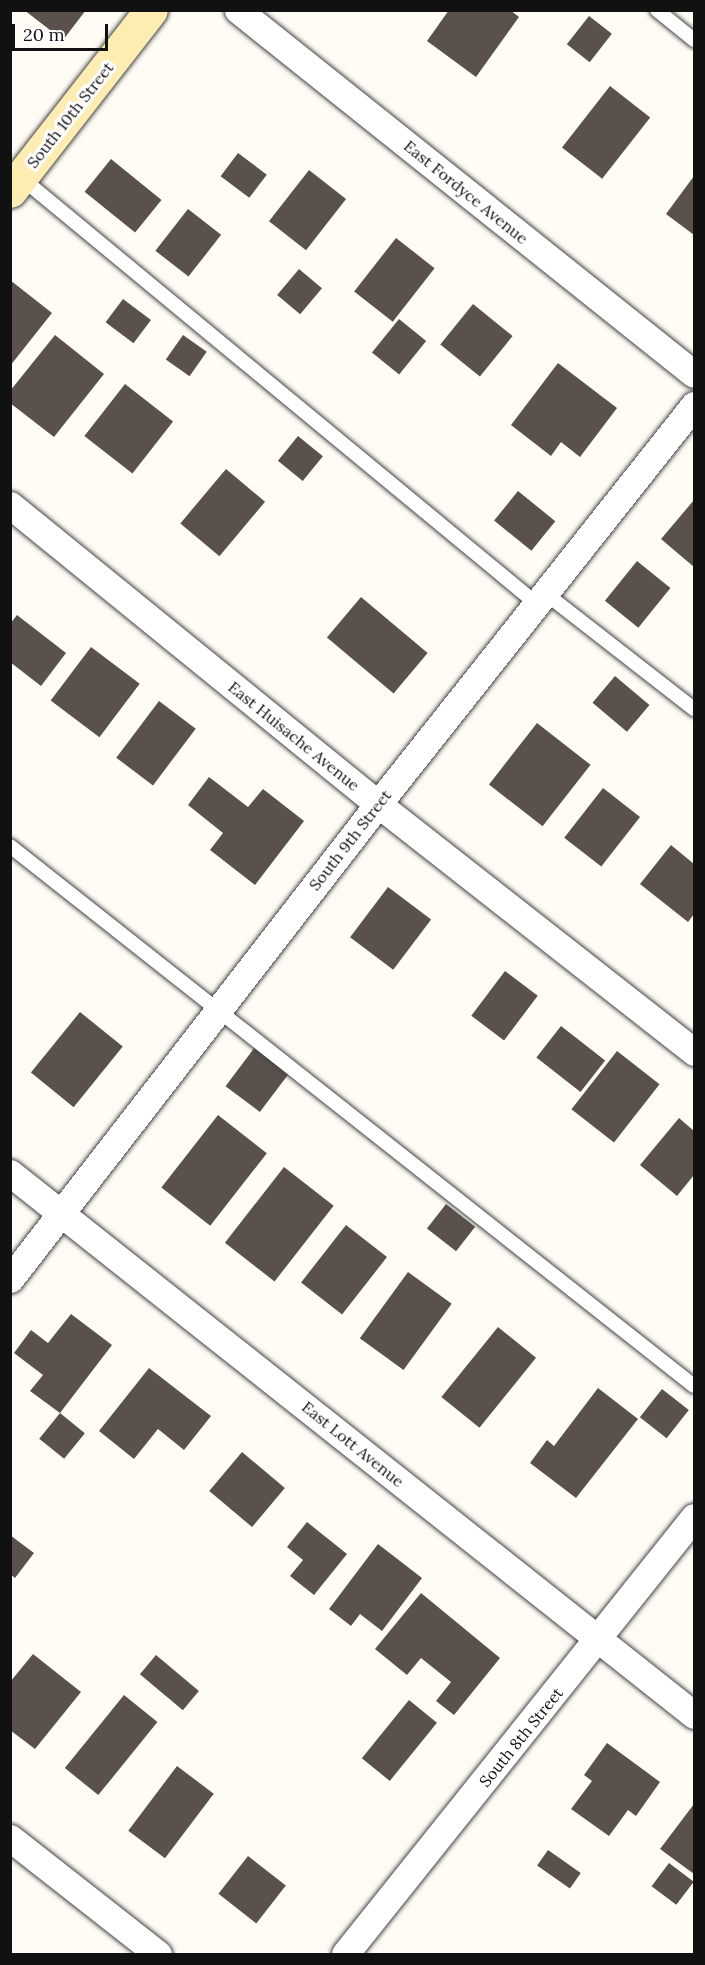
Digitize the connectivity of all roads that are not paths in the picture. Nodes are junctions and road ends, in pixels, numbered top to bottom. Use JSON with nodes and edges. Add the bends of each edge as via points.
{"nodes":[{"id":1,"x":151,"y":10,"type":"edge"},
{"id":2,"x":238,"y":10,"type":"edge"},
{"id":3,"x":657,"y":10,"type":"edge"},
{"id":4,"x":694,"y":40,"type":"edge"},
{"id":5,"x":14,"y":179,"type":"edge"},
{"id":6,"x":694,"y":374,"type":"edge"},
{"id":7,"x":694,"y":405,"type":"edge"},
{"id":8,"x":10,"y":505,"type":"edge"},
{"id":9,"x":541,"y":598,"type":"junction"},
{"id":10,"x":694,"y":709,"type":"edge"},
{"id":11,"x":378,"y":804,"type":"junction"},
{"id":12,"x":10,"y":846,"type":"edge"},
{"id":13,"x":221,"y":1009,"type":"junction"},
{"id":14,"x":694,"y":1053,"type":"edge"},
{"id":15,"x":10,"y":1173,"type":"edge"},
{"id":16,"x":63,"y":1214,"type":"junction"},
{"id":17,"x":10,"y":1280,"type":"edge"},
{"id":18,"x":694,"y":1386,"type":"edge"},
{"id":19,"x":694,"y":1517,"type":"edge"},
{"id":20,"x":599,"y":1640,"type":"junction"},
{"id":21,"x":694,"y":1715,"type":"edge"},
{"id":22,"x":10,"y":1838,"type":"edge"},
{"id":23,"x":158,"y":1954,"type":"edge"},
{"id":24,"x":345,"y":1954,"type":"edge"}],
"edges":[{"from":1,"to":5,"type":"street","name":"South 10th Street"},
{"from":2,"to":6,"type":"street","name":"East Fordyce Avenue"},
{"from":3,"to":4,"type":"lane"},
{"from":5,"to":9,"type":"lane"},
{"from":7,"to":9,"type":"street","name":"South 9th Street"},
{"from":8,"to":11,"type":"street","name":"East Huisache Avenue"},
{"from":9,"to":10,"type":"lane"},
{"from":9,"to":11,"type":"street","name":"South 9th Street"},
{"from":11,"to":13,"type":"street","name":"South 9th Street"},
{"from":11,"to":14,"type":"street","name":"East Huisache Avenue"},
{"from":12,"to":13,"type":"lane"},
{"from":13,"to":16,"type":"street","name":"South 9th Street"},
{"from":13,"to":18,"type":"lane"},
{"from":15,"to":16,"type":"street","name":"East Lott Avenue"},
{"from":16,"to":17,"type":"street","name":"South 9th Street"},
{"from":16,"to":20,"type":"street","name":"East Lott Avenue"},
{"from":19,"to":20,"type":"street","name":"South 8th Street"},
{"from":20,"to":21,"type":"street","name":"East Lott Avenue"},
{"from":20,"to":24,"type":"street","name":"South 8th Street"},
{"from":22,"to":23,"type":"street"}]}
